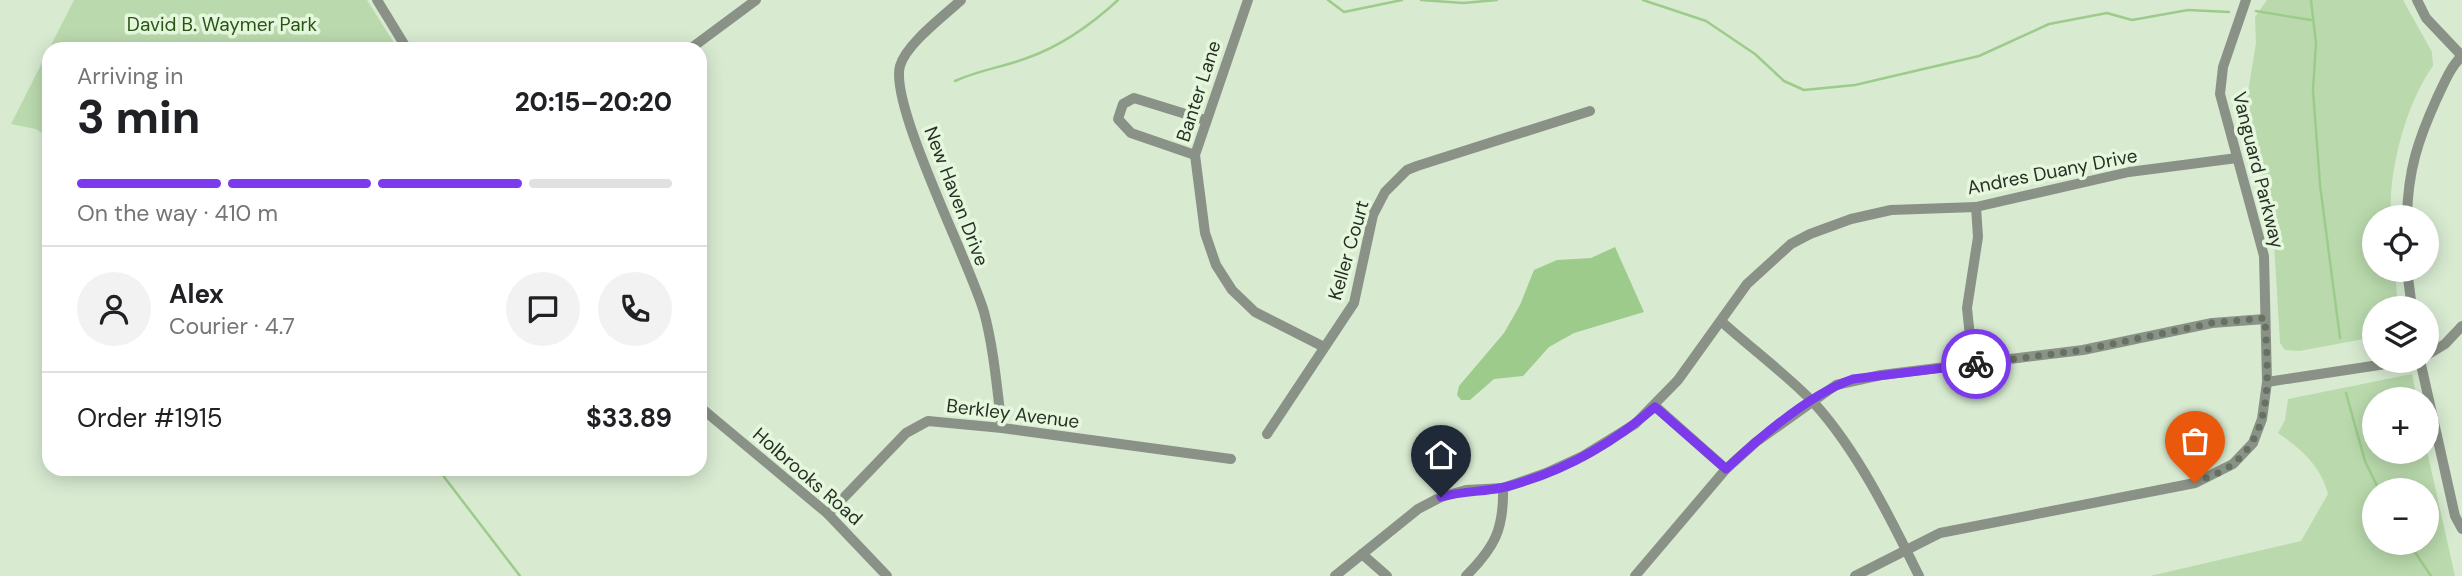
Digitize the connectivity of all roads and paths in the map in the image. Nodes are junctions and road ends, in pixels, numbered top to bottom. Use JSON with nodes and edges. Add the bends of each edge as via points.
{"nodes":[{"id":1,"x":377,"y":0,"type":"edge"},
{"id":2,"x":756,"y":0,"type":"edge"},
{"id":3,"x":961,"y":0,"type":"edge"},
{"id":4,"x":1248,"y":0,"type":"edge"},
{"id":5,"x":2246,"y":0,"type":"edge"},
{"id":6,"x":2417,"y":0,"type":"edge"},
{"id":7,"x":403,"y":42,"type":"edge"},
{"id":8,"x":700,"y":42,"type":"edge"},
{"id":9,"x":2462,"y":56,"type":"edge"},
{"id":10,"x":1590,"y":111,"type":"dead end"},
{"id":11,"x":1205,"y":120,"type":"junction"},
{"id":12,"x":1195,"y":155,"type":"junction"},
{"id":13,"x":2237,"y":158,"type":"junction"},
{"id":14,"x":2407,"y":205,"type":"edge"},
{"id":15,"x":1976,"y":207,"type":"junction"},
{"id":16,"x":2265,"y":318,"type":"junction"},
{"id":17,"x":1722,"y":322,"type":"junction"},
{"id":18,"x":2462,"y":326,"type":"edge"},
{"id":19,"x":1324,"y":347,"type":"junction"},
{"id":20,"x":2439,"y":348,"type":"edge"},
{"id":21,"x":1973,"y":365,"type":"junction"},
{"id":22,"x":2362,"y":368,"type":"edge"},
{"id":23,"x":2423,"y":373,"type":"edge"},
{"id":24,"x":2267,"y":382,"type":"junction"},
{"id":25,"x":1812,"y":402,"type":"junction"},
{"id":26,"x":1655,"y":407,"type":"junction"},
{"id":27,"x":707,"y":413,"type":"edge"},
{"id":28,"x":1002,"y":428,"type":"junction"},
{"id":29,"x":1267,"y":434,"type":"dead end"},
{"id":30,"x":1231,"y":459,"type":"dead end"},
{"id":31,"x":1726,"y":469,"type":"junction"},
{"id":32,"x":1503,"y":488,"type":"junction"},
{"id":33,"x":828,"y":514,"type":"junction"},
{"id":34,"x":2462,"y":528,"type":"edge"},
{"id":35,"x":1906,"y":550,"type":"junction"},
{"id":36,"x":1362,"y":554,"type":"junction"},
{"id":37,"x":887,"y":576,"type":"edge"},
{"id":38,"x":1335,"y":576,"type":"edge"},
{"id":39,"x":1387,"y":576,"type":"edge"},
{"id":40,"x":1466,"y":576,"type":"edge"},
{"id":41,"x":1635,"y":576,"type":"edge"},
{"id":42,"x":1855,"y":576,"type":"edge"},
{"id":43,"x":1919,"y":576,"type":"edge"}],
"edges":[{"from":1,"to":7,"type":"street"},
{"from":2,"to":8,"type":"street"},
{"from":3,"to":28,"type":"street","name":"New Haven Drive","via":[[906,54],[899,85],[984,312]]},
{"from":4,"to":11,"type":"street","name":"Banter Lane"},
{"from":5,"to":13,"type":"street","name":"Vanguard Parkway","via":[[2223,67],[2220,94]]},
{"from":6,"to":9,"type":"street","via":[[2426,18]]},
{"from":9,"to":14,"type":"street","via":[[2445,81],[2417,143]]},
{"from":10,"to":19,"type":"street","name":"Keller Court","via":[[1407,170],[1385,192],[1373,215],[1354,303]]},
{"from":11,"to":12,"type":"street","name":"Banter Lane"},
{"from":11,"to":12,"type":"street","via":[[1134,98],[1123,104],[1118,119],[1131,134]]},
{"from":12,"to":19,"type":"street","name":"Banter Lane","via":[[1205,233],[1216,265],[1232,290],[1255,312]]},
{"from":13,"to":15,"type":"street","name":"Andres Duany Drive","via":[[2129,172]]},
{"from":13,"to":16,"type":"street","name":"Vanguard Parkway","via":[[2264,256]]},
{"from":15,"to":17,"type":"street","name":"Andres Duany Drive","via":[[1891,210],[1810,234],[1765,266]]},
{"from":15,"to":21,"type":"street","via":[[1978,237],[1967,307]]},
{"from":16,"to":21,"type":"street"},
{"from":16,"to":24,"type":"street","name":"Vanguard Parkway"},
{"from":17,"to":25,"type":"street"},
{"from":17,"to":26,"type":"street","name":"Andres Duany Drive"},
{"from":18,"to":20,"type":"street"},
{"from":19,"to":29,"type":"street","name":"Keller Court"},
{"from":21,"to":25,"type":"street","via":[[1853,379]]},
{"from":22,"to":24,"type":"street"},
{"from":23,"to":34,"type":"street","via":[[2455,516]]},
{"from":24,"to":35,"type":"street","name":"Vanguard Parkway","via":[[2253,443],[2234,464],[2195,483],[1940,533]]},
{"from":25,"to":31,"type":"street"},
{"from":25,"to":35,"type":"street","via":[[1831,423]]},
{"from":26,"to":31,"type":"street"},
{"from":26,"to":32,"type":"street","name":"Andres Duany Drive","via":[[1616,438],[1583,456]]},
{"from":27,"to":33,"type":"street","name":"Holbrooks Road"},
{"from":28,"to":30,"type":"street","name":"Berkley Avenue"},
{"from":28,"to":33,"type":"street","name":"Berkley Avenue","via":[[938,421],[917,425]]},
{"from":31,"to":41,"type":"street"},
{"from":32,"to":36,"type":"street","name":"Andres Duany Drive","via":[[1441,497],[1418,509]]},
{"from":32,"to":40,"type":"street","via":[[1504,518],[1494,543]]},
{"from":33,"to":37,"type":"street","name":"Holbrooks Road"},
{"from":35,"to":42,"type":"street","name":"Vanguard Parkway"},
{"from":35,"to":43,"type":"street"},
{"from":36,"to":38,"type":"street","name":"Andres Duany Drive"},
{"from":36,"to":39,"type":"street"}]}
